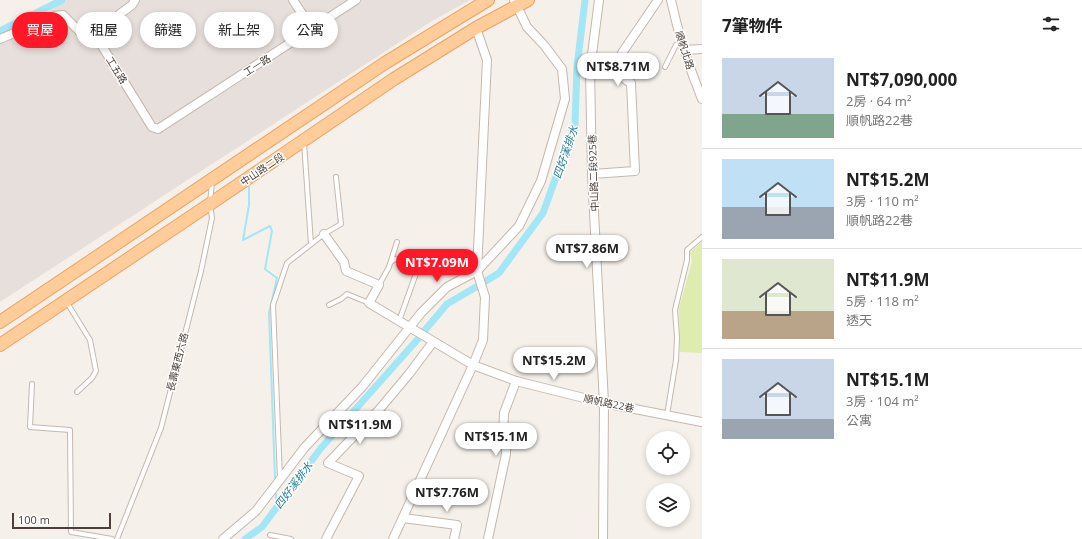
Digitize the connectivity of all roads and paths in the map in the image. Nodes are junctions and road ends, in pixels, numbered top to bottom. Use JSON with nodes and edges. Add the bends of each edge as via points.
{"nodes":[{"id":1,"x":135,"y":0,"type":"edge"},
{"id":2,"x":293,"y":0,"type":"edge"},
{"id":3,"x":356,"y":0,"type":"edge"},
{"id":4,"x":488,"y":0,"type":"edge"},
{"id":5,"x":528,"y":0,"type":"edge"},
{"id":6,"x":599,"y":0,"type":"edge"},
{"id":7,"x":658,"y":0,"type":"edge"},
{"id":8,"x":671,"y":0,"type":"edge"},
{"id":9,"x":515,"y":3,"type":"edge"},
{"id":10,"x":122,"y":12,"type":"edge"},
{"id":11,"x":301,"y":12,"type":"edge"},
{"id":12,"x":338,"y":12,"type":"edge"},
{"id":13,"x":76,"y":28,"type":"edge"},
{"id":14,"x":476,"y":28,"type":"junction"},
{"id":15,"x":0,"y":39,"type":"edge"},
{"id":16,"x":684,"y":47,"type":"junction"},
{"id":17,"x":103,"y":48,"type":"edge"},
{"id":18,"x":283,"y":48,"type":"edge"},
{"id":19,"x":702,"y":49,"type":"edge"},
{"id":20,"x":665,"y":67,"type":"dead end"},
{"id":21,"x":702,"y":99,"type":"edge"},
{"id":22,"x":158,"y":129,"type":"joint"},
{"id":23,"x":270,"y":140,"type":"junction"},
{"id":24,"x":304,"y":140,"type":"junction"},
{"id":25,"x":280,"y":156,"type":"junction"},
{"id":26,"x":592,"y":174,"type":"junction"},
{"id":27,"x":336,"y":177,"type":"dead end"},
{"id":28,"x":212,"y":179,"type":"junction"},
{"id":29,"x":210,"y":204,"type":"junction"},
{"id":30,"x":324,"y":234,"type":"junction"},
{"id":31,"x":702,"y":237,"type":"edge"},
{"id":32,"x":397,"y":242,"type":"dead end"},
{"id":33,"x":311,"y":244,"type":"junction"},
{"id":34,"x":391,"y":262,"type":"junction"},
{"id":35,"x":477,"y":271,"type":"junction"},
{"id":36,"x":379,"y":285,"type":"junction"},
{"id":37,"x":66,"y":301,"type":"junction"},
{"id":38,"x":369,"y":303,"type":"junction"},
{"id":39,"x":329,"y":305,"type":"dead end"},
{"id":40,"x":19,"y":309,"type":"junction"},
{"id":41,"x":399,"y":321,"type":"junction"},
{"id":42,"x":0,"y":322,"type":"edge"},
{"id":43,"x":30,"y":325,"type":"junction"},
{"id":44,"x":410,"y":327,"type":"junction"},
{"id":45,"x":432,"y":342,"type":"junction"},
{"id":46,"x":0,"y":345,"type":"edge"},
{"id":47,"x":473,"y":365,"type":"junction"},
{"id":48,"x":516,"y":382,"type":"junction"},
{"id":49,"x":32,"y":384,"type":"dead end"},
{"id":50,"x":77,"y":392,"type":"dead end"},
{"id":51,"x":604,"y":403,"type":"junction"},
{"id":52,"x":667,"y":415,"type":"junction"},
{"id":53,"x":702,"y":422,"type":"edge"},
{"id":54,"x":280,"y":480,"type":"junction"},
{"id":55,"x":403,"y":518,"type":"junction"},
{"id":56,"x":71,"y":532,"type":"junction"},
{"id":57,"x":270,"y":535,"type":"dead end"},
{"id":58,"x":71,"y":539,"type":"edge"},
{"id":59,"x":112,"y":539,"type":"edge"},
{"id":60,"x":117,"y":539,"type":"edge"},
{"id":61,"x":223,"y":539,"type":"edge"},
{"id":62,"x":291,"y":539,"type":"edge"},
{"id":63,"x":326,"y":539,"type":"edge"},
{"id":64,"x":393,"y":539,"type":"edge"},
{"id":65,"x":454,"y":539,"type":"edge"},
{"id":66,"x":488,"y":539,"type":"edge"},
{"id":67,"x":604,"y":539,"type":"edge"}],
"edges":[{"from":1,"to":10,"type":"street"},
{"from":2,"to":11,"type":"street"},
{"from":3,"to":12,"type":"street","name":"工一路"},
{"from":4,"to":23,"type":"main road","name":"中山路二段","via":[[385,63]]},
{"from":5,"to":9,"type":"main road","name":"中山路二段"},
{"from":6,"to":26,"type":"street","name":"中山路二段925巷","via":[[590,70]]},
{"from":7,"to":26,"type":"street","via":[[622,53],[619,62],[625,80],[631,83],[635,172]]},
{"from":8,"to":16,"type":"street","name":"順帆北路"},
{"from":9,"to":14,"type":"main road","name":"中山路二段"},
{"from":9,"to":35,"type":"street","via":[[527,27],[562,69],[565,99],[541,181],[519,226]]},
{"from":13,"to":15,"type":"street","via":[[63,15],[54,16]]},
{"from":14,"to":24,"type":"main road","name":"中山路二段","via":[[394,79]]},
{"from":14,"to":35,"type":"street","via":[[487,60]]},
{"from":16,"to":19,"type":"street"},
{"from":16,"to":20,"type":"lane","via":[[676,45]]},
{"from":16,"to":21,"type":"street","name":"順帆北路"},
{"from":17,"to":22,"type":"street","name":"工五路","via":[[152,127]]},
{"from":18,"to":22,"type":"street","name":"工一路"},
{"from":23,"to":25,"type":"main road"},
{"from":23,"to":28,"type":"main road","name":"中山路二段"},
{"from":24,"to":25,"type":"main road","name":"中山路二段"},
{"from":24,"to":33,"type":"lane"},
{"from":25,"to":29,"type":"main road","name":"中山路二段"},
{"from":26,"to":51,"type":"street","name":"中山路二段925巷"},
{"from":27,"to":30,"type":"lane","via":[[341,224]]},
{"from":28,"to":29,"type":"lane","name":"長壽東西六路"},
{"from":28,"to":40,"type":"main road","name":"中山路二段"},
{"from":29,"to":37,"type":"main road","name":"中山路二段"},
{"from":29,"to":60,"type":"lane","name":"長壽東西六路","via":[[212,218],[201,271],[161,428]]},
{"from":30,"to":33,"type":"lane"},
{"from":30,"to":36,"type":"street","via":[[344,262],[346,271]]},
{"from":31,"to":52,"type":"lane","via":[[687,250],[675,310],[676,360]]},
{"from":32,"to":34,"type":"lane"},
{"from":33,"to":54,"type":"lane","via":[[287,263],[273,305]]},
{"from":34,"to":36,"type":"lane"},
{"from":34,"to":41,"type":"lane","via":[[395,259],[418,268]]},
{"from":35,"to":44,"type":"street","via":[[447,286]]},
{"from":35,"to":47,"type":"street","via":[[485,297],[483,340]]},
{"from":36,"to":38,"type":"street"},
{"from":37,"to":43,"type":"main road","name":"中山路二段"},
{"from":37,"to":50,"type":"lane","via":[[90,340],[96,371]]},
{"from":38,"to":39,"type":"lane","via":[[347,294]]},
{"from":38,"to":41,"type":"street","name":"順帆路22巷"},
{"from":40,"to":42,"type":"main road","name":"中山路二段"},
{"from":40,"to":43,"type":"main road"},
{"from":41,"to":44,"type":"street","name":"順帆路22巷"},
{"from":43,"to":46,"type":"main road","name":"中山路二段"},
{"from":44,"to":45,"type":"street","name":"順帆路22巷"},
{"from":44,"to":54,"type":"street","via":[[362,387],[306,447]]},
{"from":45,"to":47,"type":"street","name":"順帆路22巷"},
{"from":45,"to":63,"type":"street","via":[[378,411],[328,463],[359,476]]},
{"from":47,"to":48,"type":"street","name":"順帆路22巷"},
{"from":47,"to":55,"type":"street"},
{"from":48,"to":51,"type":"street","name":"順帆路22巷"},
{"from":48,"to":66,"type":"street","via":[[504,413],[503,437],[506,454]]},
{"from":49,"to":56,"type":"lane","via":[[30,427],[70,430]]},
{"from":51,"to":52,"type":"street","name":"順帆路22巷"},
{"from":51,"to":67,"type":"street","name":"中山路二段925巷"},
{"from":52,"to":53,"type":"street","name":"順帆路22巷"},
{"from":54,"to":61,"type":"street","via":[[256,511]]},
{"from":55,"to":64,"type":"street"},
{"from":55,"to":65,"type":"street","via":[[457,525]]},
{"from":56,"to":58,"type":"lane"},
{"from":56,"to":59,"type":"lane"},
{"from":57,"to":62,"type":"lane"}]}
